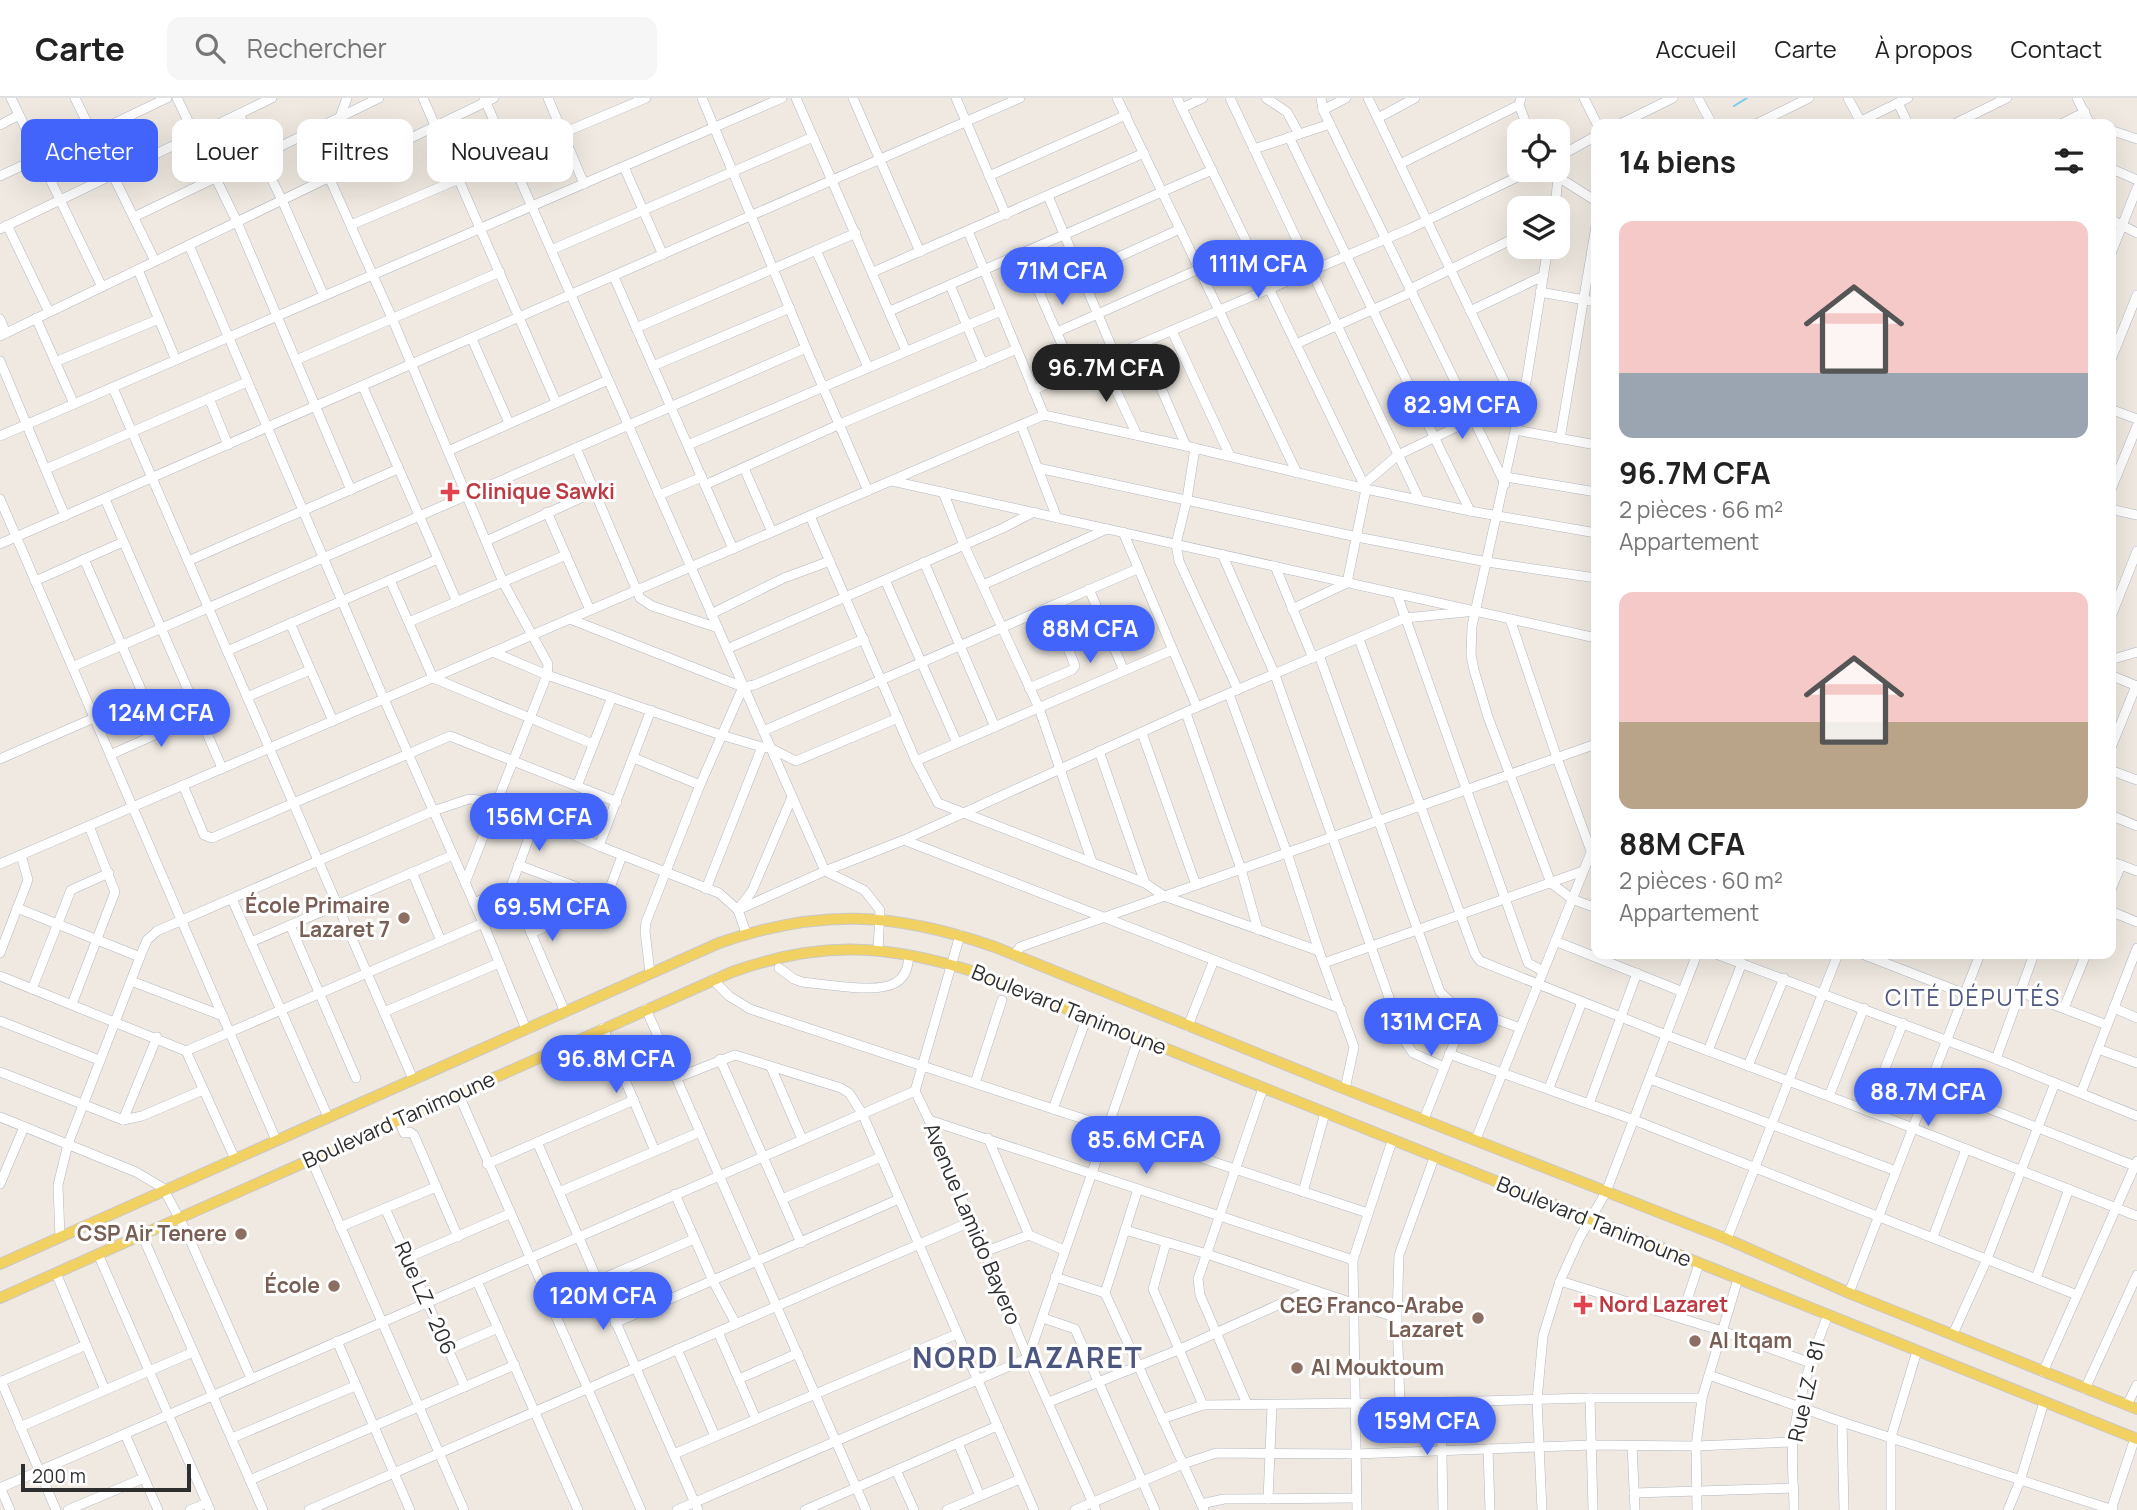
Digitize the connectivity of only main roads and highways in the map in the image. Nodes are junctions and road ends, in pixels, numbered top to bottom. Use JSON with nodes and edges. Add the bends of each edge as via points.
{"nodes":[{"id":1,"x":0,"y":1264,"type":"edge"},
{"id":2,"x":0,"y":1298,"type":"edge"},
{"id":3,"x":2132,"y":1407,"type":"edge"},
{"id":4,"x":2136,"y":1438,"type":"edge"}],
"edges":[{"from":1,"to":3,"type":"main road","name":"Boulevard Tanimoune","via":[[745,930],[823,919],[881,920],[960,935],[1014,955],[1727,1239]]},
{"from":2,"to":4,"type":"main road","name":"Boulevard Tanimoune","via":[[750,965],[844,948],[878,950],[951,964]]}]}
